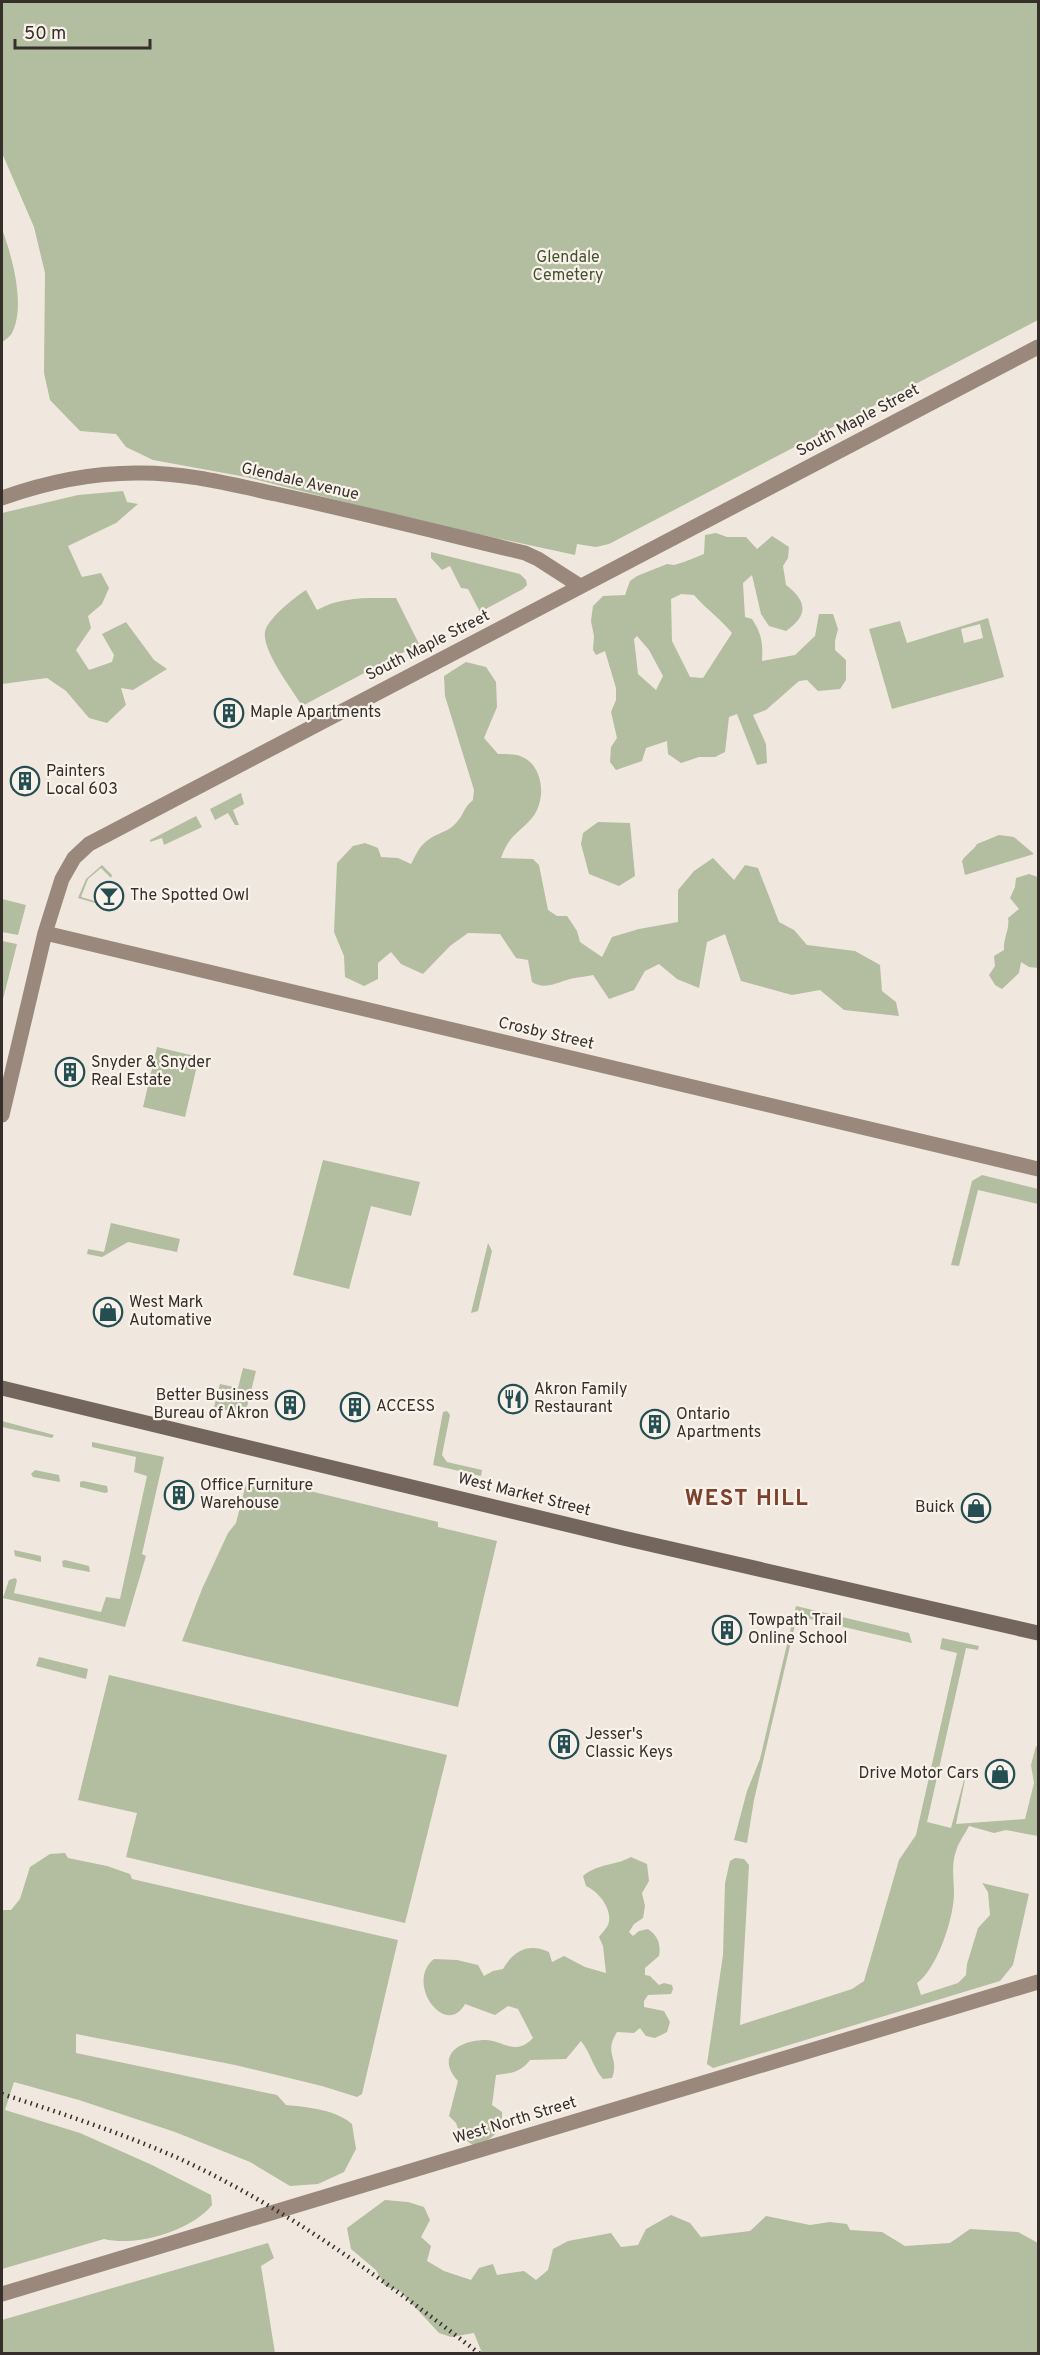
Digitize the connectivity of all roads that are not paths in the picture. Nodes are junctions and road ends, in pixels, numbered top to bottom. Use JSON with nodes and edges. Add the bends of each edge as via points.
{"nodes":[{"id":1,"x":1038,"y":347,"type":"edge"},
{"id":2,"x":2,"y":498,"type":"edge"},
{"id":3,"x":580,"y":586,"type":"junction"},
{"id":4,"x":45,"y":933,"type":"junction"},
{"id":5,"x":2,"y":1115,"type":"edge"},
{"id":6,"x":1038,"y":1169,"type":"edge"},
{"id":7,"x":2,"y":1388,"type":"edge"},
{"id":8,"x":1038,"y":1633,"type":"edge"},
{"id":9,"x":1038,"y":1982,"type":"edge"},
{"id":10,"x":2,"y":2294,"type":"edge"}],
"edges":[{"from":1,"to":3,"type":"street","name":"South Maple Street"},
{"from":2,"to":3,"type":"street","name":"Glendale Avenue","via":[[25,489],[107,474],[165,474],[210,480],[525,553]]},
{"from":3,"to":4,"type":"street","name":"South Maple Street","via":[[89,844],[74,858],[62,879]]},
{"from":4,"to":5,"type":"street","name":"South Maple Street"},
{"from":4,"to":6,"type":"street","name":"Crosby Street"},
{"from":7,"to":8,"type":"main road","name":"West Market Street","via":[[669,1549]]},
{"from":9,"to":10,"type":"street","name":"West North Street"}]}
